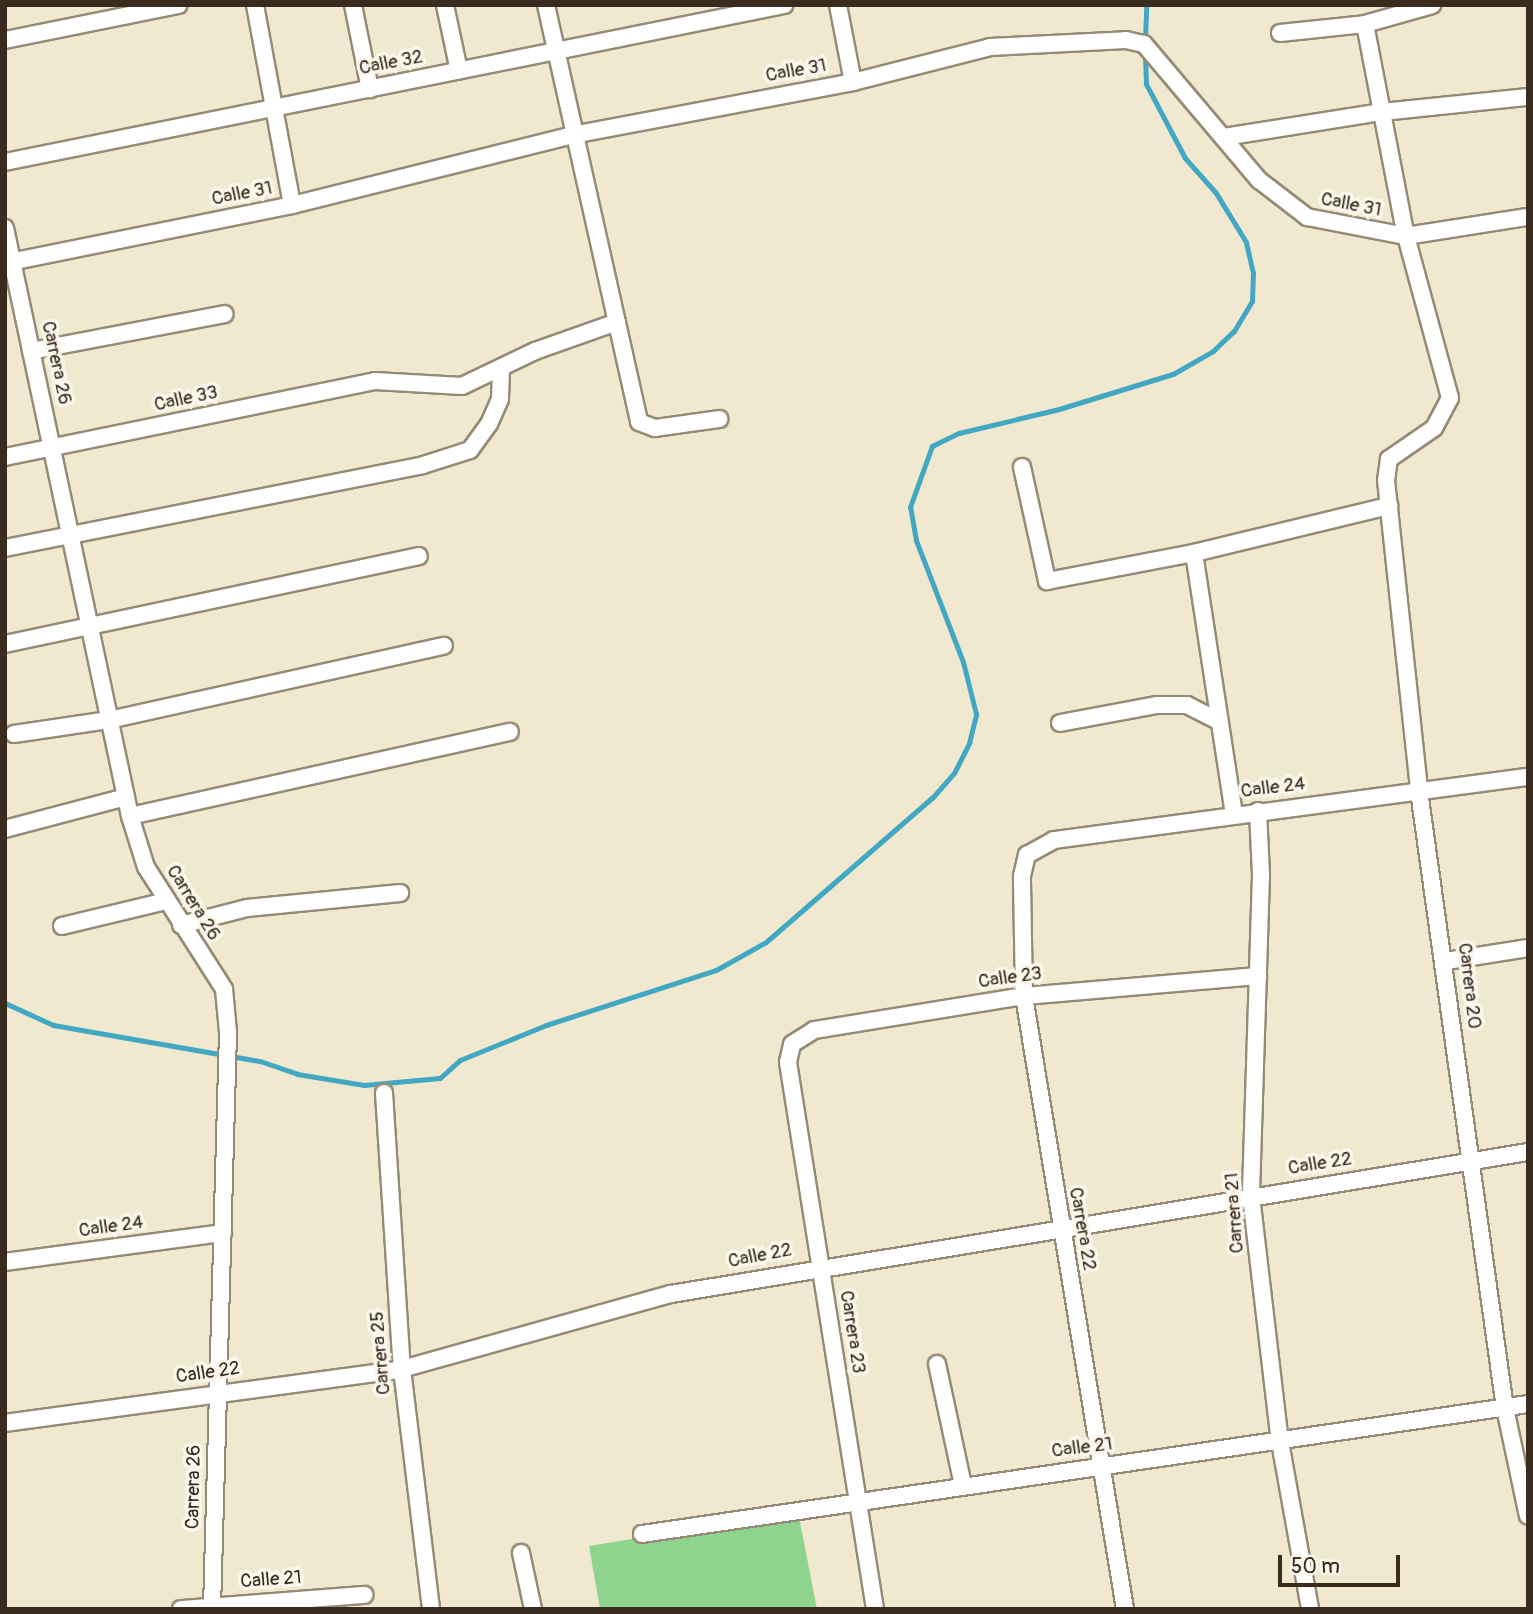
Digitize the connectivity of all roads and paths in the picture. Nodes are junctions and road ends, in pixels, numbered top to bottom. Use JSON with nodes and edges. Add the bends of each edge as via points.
{"nodes":[{"id":1,"x":178,"y":5,"type":"edge"},
{"id":2,"x":255,"y":5,"type":"edge"},
{"id":3,"x":353,"y":5,"type":"edge"},
{"id":4,"x":445,"y":5,"type":"edge"},
{"id":5,"x":546,"y":5,"type":"edge"},
{"id":6,"x":784,"y":5,"type":"edge"},
{"id":7,"x":838,"y":5,"type":"edge"},
{"id":8,"x":1432,"y":5,"type":"edge"},
{"id":9,"x":741,"y":9,"type":"edge"},
{"id":10,"x":1365,"y":24,"type":"junction"},
{"id":11,"x":1280,"y":33,"type":"dead end"},
{"id":12,"x":5,"y":40,"type":"edge"},
{"id":13,"x":555,"y":51,"type":"junction"},
{"id":14,"x":459,"y":71,"type":"junction"},
{"id":15,"x":853,"y":82,"type":"junction"},
{"id":16,"x":370,"y":89,"type":"junction"},
{"id":17,"x":1528,"y":97,"type":"edge"},
{"id":18,"x":275,"y":108,"type":"junction"},
{"id":19,"x":1382,"y":112,"type":"junction"},
{"id":20,"x":573,"y":135,"type":"junction"},
{"id":21,"x":1224,"y":137,"type":"junction"},
{"id":22,"x":5,"y":162,"type":"edge"},
{"id":23,"x":292,"y":205,"type":"junction"},
{"id":24,"x":1528,"y":217,"type":"edge"},
{"id":25,"x":5,"y":228,"type":"edge"},
{"id":26,"x":1406,"y":236,"type":"junction"},
{"id":27,"x":9,"y":263,"type":"edge"},
{"id":28,"x":225,"y":314,"type":"dead end"},
{"id":29,"x":617,"y":322,"type":"junction"},
{"id":30,"x":32,"y":351,"type":"junction"},
{"id":31,"x":502,"y":370,"type":"junction"},
{"id":32,"x":719,"y":419,"type":"dead end"},
{"id":33,"x":53,"y":449,"type":"junction"},
{"id":34,"x":5,"y":457,"type":"edge"},
{"id":35,"x":1022,"y":467,"type":"dead end"},
{"id":36,"x":1389,"y":506,"type":"junction"},
{"id":37,"x":70,"y":535,"type":"junction"},
{"id":38,"x":5,"y":548,"type":"edge"},
{"id":39,"x":1194,"y":553,"type":"junction"},
{"id":40,"x":419,"y":556,"type":"dead end"},
{"id":41,"x":89,"y":629,"type":"junction"},
{"id":42,"x":5,"y":644,"type":"edge"},
{"id":43,"x":444,"y":646,"type":"dead end"},
{"id":44,"x":109,"y":720,"type":"junction"},
{"id":45,"x":1219,"y":721,"type":"junction"},
{"id":46,"x":1060,"y":723,"type":"dead end"},
{"id":47,"x":510,"y":732,"type":"dead end"},
{"id":48,"x":14,"y":734,"type":"dead end"},
{"id":49,"x":1528,"y":777,"type":"edge"},
{"id":50,"x":1419,"y":791,"type":"junction"},
{"id":51,"x":126,"y":797,"type":"junction"},
{"id":52,"x":1258,"y":811,"type":"junction"},
{"id":53,"x":1234,"y":814,"type":"junction"},
{"id":54,"x":130,"y":816,"type":"junction"},
{"id":55,"x":5,"y":829,"type":"edge"},
{"id":56,"x":1027,"y":855,"type":"joint"},
{"id":57,"x":400,"y":892,"type":"dead end"},
{"id":58,"x":166,"y":901,"type":"junction"},
{"id":59,"x":181,"y":925,"type":"junction"},
{"id":60,"x":62,"y":926,"type":"dead end"},
{"id":61,"x":1528,"y":948,"type":"edge"},
{"id":62,"x":1446,"y":961,"type":"junction"},
{"id":63,"x":1258,"y":976,"type":"junction"},
{"id":64,"x":1024,"y":996,"type":"junction"},
{"id":65,"x":788,"y":1062,"type":"joint"},
{"id":66,"x":384,"y":1093,"type":"dead end"},
{"id":67,"x":1528,"y":1152,"type":"edge"},
{"id":68,"x":1470,"y":1161,"type":"junction"},
{"id":69,"x":1251,"y":1196,"type":"junction"},
{"id":70,"x":1059,"y":1227,"type":"junction"},
{"id":71,"x":223,"y":1233,"type":"junction"},
{"id":72,"x":5,"y":1262,"type":"edge"},
{"id":73,"x":820,"y":1266,"type":"junction"},
{"id":74,"x":937,"y":1364,"type":"dead end"},
{"id":75,"x":402,"y":1369,"type":"junction"},
{"id":76,"x":216,"y":1393,"type":"junction"},
{"id":77,"x":1528,"y":1404,"type":"edge"},
{"id":78,"x":1505,"y":1408,"type":"junction"},
{"id":79,"x":5,"y":1423,"type":"edge"},
{"id":80,"x":1280,"y":1442,"type":"junction"},
{"id":81,"x":1103,"y":1467,"type":"junction"},
{"id":82,"x":963,"y":1485,"type":"junction"},
{"id":83,"x":857,"y":1500,"type":"junction"},
{"id":84,"x":1528,"y":1516,"type":"edge"},
{"id":85,"x":642,"y":1534,"type":"dead end"},
{"id":86,"x":521,"y":1553,"type":"dead end"},
{"id":87,"x":364,"y":1595,"type":"dead end"},
{"id":88,"x":212,"y":1607,"type":"edge"},
{"id":89,"x":181,"y":1609,"type":"edge"},
{"id":90,"x":431,"y":1609,"type":"edge"},
{"id":91,"x":533,"y":1609,"type":"edge"},
{"id":92,"x":875,"y":1609,"type":"edge"},
{"id":93,"x":1125,"y":1609,"type":"edge"},
{"id":94,"x":1310,"y":1609,"type":"edge"}],
"edges":[{"from":1,"to":12,"type":"street"},
{"from":2,"to":18,"type":"street"},
{"from":3,"to":16,"type":"street"},
{"from":4,"to":14,"type":"street"},
{"from":5,"to":13,"type":"street"},
{"from":6,"to":9,"type":"street","name":"Calle 32"},
{"from":7,"to":15,"type":"street"},
{"from":8,"to":10,"type":"street"},
{"from":9,"to":13,"type":"street","name":"Calle 32"},
{"from":10,"to":11,"type":"street"},
{"from":10,"to":19,"type":"street"},
{"from":13,"to":14,"type":"street","name":"Calle 32"},
{"from":13,"to":20,"type":"street"},
{"from":14,"to":16,"type":"street","name":"Calle 32"},
{"from":15,"to":20,"type":"street","name":"Calle 31"},
{"from":15,"to":21,"type":"street","name":"Calle 31","via":[[990,47],[1126,40],[1144,44]]},
{"from":16,"to":18,"type":"street","name":"Calle 32"},
{"from":17,"to":19,"type":"street"},
{"from":18,"to":22,"type":"street","name":"Calle 32"},
{"from":18,"to":23,"type":"street"},
{"from":19,"to":21,"type":"street"},
{"from":19,"to":26,"type":"street"},
{"from":20,"to":23,"type":"street","name":"Calle 31"},
{"from":20,"to":29,"type":"street"},
{"from":21,"to":26,"type":"street","name":"Calle 31","via":[[1259,180],[1307,218]]},
{"from":23,"to":27,"type":"street","name":"Calle 31"},
{"from":24,"to":26,"type":"street","name":"Calle 31"},
{"from":25,"to":27,"type":"street","name":"Carrera 26"},
{"from":26,"to":36,"type":"street","name":"Carrera 20","via":[[1450,398],[1434,428],[1389,459]]},
{"from":27,"to":30,"type":"street","name":"Carrera 26"},
{"from":28,"to":30,"type":"street"},
{"from":29,"to":31,"type":"street","name":"Calle 33","via":[[534,351]]},
{"from":29,"to":32,"type":"street","via":[[639,422],[655,428]]},
{"from":30,"to":33,"type":"street","name":"Carrera 26"},
{"from":31,"to":33,"type":"street","name":"Calle 33","via":[[462,386],[375,381]]},
{"from":31,"to":37,"type":"street","via":[[500,399],[489,425],[470,450],[423,465]]},
{"from":33,"to":34,"type":"street","name":"Calle 33"},
{"from":33,"to":37,"type":"street","name":"Carrera 26"},
{"from":35,"to":39,"type":"street","via":[[1047,581]]},
{"from":36,"to":39,"type":"street"},
{"from":36,"to":50,"type":"street","name":"Carrera 20"},
{"from":37,"to":38,"type":"street"},
{"from":37,"to":41,"type":"street","name":"Carrera 26"},
{"from":39,"to":45,"type":"street"},
{"from":40,"to":41,"type":"street"},
{"from":41,"to":42,"type":"street"},
{"from":41,"to":44,"type":"street","name":"Carrera 26"},
{"from":43,"to":44,"type":"street"},
{"from":44,"to":48,"type":"street"},
{"from":44,"to":51,"type":"street","name":"Carrera 26"},
{"from":45,"to":46,"type":"street","via":[[1187,705],[1157,705]]},
{"from":45,"to":53,"type":"street"},
{"from":47,"to":54,"type":"street"},
{"from":49,"to":50,"type":"street","name":"Calle 24"},
{"from":50,"to":52,"type":"street","name":"Calle 24"},
{"from":50,"to":62,"type":"street","name":"Carrera 20"},
{"from":51,"to":54,"type":"street","name":"Carrera 26"},
{"from":51,"to":55,"type":"street"},
{"from":52,"to":53,"type":"street","name":"Calle 24"},
{"from":52,"to":63,"type":"street","name":"Carrera 21"},
{"from":53,"to":56,"type":"street","name":"Calle 24","via":[[1054,840]]},
{"from":54,"to":58,"type":"street","name":"Carrera 26","via":[[146,867]]},
{"from":56,"to":64,"type":"street","name":"Carrera 22","via":[[1022,876]]},
{"from":57,"to":59,"type":"street","via":[[247,908]]},
{"from":58,"to":59,"type":"street","name":"Carrera 26"},
{"from":58,"to":60,"type":"street"},
{"from":59,"to":71,"type":"street","name":"Carrera 26","via":[[224,989],[228,1032]]},
{"from":61,"to":62,"type":"street"},
{"from":62,"to":68,"type":"street","name":"Carrera 20"},
{"from":63,"to":64,"type":"street","name":"Calle 23"},
{"from":63,"to":69,"type":"street","name":"Carrera 21"},
{"from":64,"to":65,"type":"street","name":"Calle 23","via":[[814,1030],[792,1044]]},
{"from":64,"to":70,"type":"street","name":"Carrera 22"},
{"from":65,"to":73,"type":"street","name":"Carrera 23"},
{"from":66,"to":75,"type":"street","name":"Carrera 25"},
{"from":67,"to":68,"type":"street","name":"Calle 22"},
{"from":68,"to":69,"type":"street","name":"Calle 22"},
{"from":68,"to":78,"type":"street","name":"Carrera 20"},
{"from":69,"to":70,"type":"street","name":"Calle 22"},
{"from":69,"to":80,"type":"street","name":"Carrera 21"},
{"from":70,"to":73,"type":"street","name":"Calle 22"},
{"from":70,"to":81,"type":"street","name":"Carrera 22"},
{"from":71,"to":72,"type":"street","name":"Calle 24"},
{"from":71,"to":76,"type":"street","name":"Carrera 26"},
{"from":73,"to":75,"type":"street","name":"Calle 22","via":[[671,1294]]},
{"from":73,"to":83,"type":"street","name":"Carrera 23"},
{"from":74,"to":82,"type":"street"},
{"from":75,"to":76,"type":"street","name":"Calle 22"},
{"from":75,"to":90,"type":"street","name":"Carrera 25"},
{"from":76,"to":79,"type":"street","name":"Calle 22"},
{"from":76,"to":88,"type":"street","name":"Carrera 26"},
{"from":77,"to":78,"type":"street","name":"Calle 21"},
{"from":78,"to":80,"type":"street","name":"Calle 21"},
{"from":78,"to":84,"type":"street","name":"Carrera 20"},
{"from":80,"to":81,"type":"street","name":"Calle 21"},
{"from":80,"to":94,"type":"street","name":"Carrera 21"},
{"from":81,"to":82,"type":"street","name":"Calle 21"},
{"from":81,"to":93,"type":"street","name":"Carrera 22"},
{"from":82,"to":83,"type":"street","name":"Calle 21"},
{"from":83,"to":85,"type":"street","name":"Calle 21"},
{"from":83,"to":92,"type":"street","name":"Carrera 23"},
{"from":86,"to":91,"type":"street"},
{"from":87,"to":88,"type":"street","name":"Calle 21"},
{"from":88,"to":89,"type":"street","name":"Calle 21"}]}
